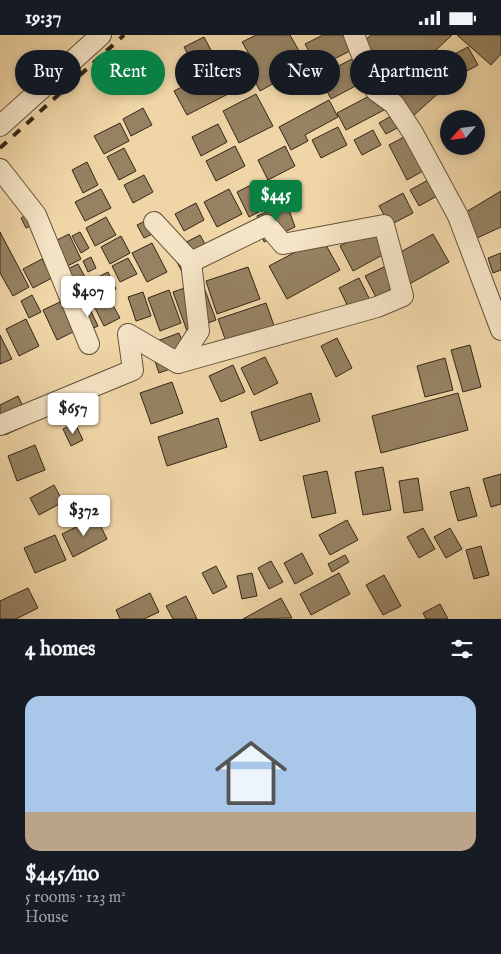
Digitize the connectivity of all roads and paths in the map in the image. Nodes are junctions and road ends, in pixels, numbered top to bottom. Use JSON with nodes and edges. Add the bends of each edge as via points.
{"nodes":[{"id":1,"x":101,"y":35,"type":"edge"},
{"id":2,"x":354,"y":35,"type":"edge"},
{"id":3,"x":0,"y":126,"type":"edge"},
{"id":4,"x":0,"y":169,"type":"edge"},
{"id":5,"x":154,"y":222,"type":"dead end"},
{"id":6,"x":191,"y":262,"type":"junction"},
{"id":7,"x":501,"y":330,"type":"edge"},
{"id":8,"x":89,"y":344,"type":"dead end"},
{"id":9,"x":178,"y":363,"type":"junction"},
{"id":10,"x":0,"y":425,"type":"edge"}],
"edges":[{"from":1,"to":3,"type":"street"},
{"from":2,"to":7,"type":"street","via":[[376,91],[394,104],[458,216]]},
{"from":4,"to":8,"type":"street","via":[[36,215]]},
{"from":5,"to":6,"type":"street"},
{"from":6,"to":9,"type":"street","via":[[199,331]]},
{"from":6,"to":9,"type":"street","via":[[267,225],[283,244],[384,225],[403,296],[377,307]]},
{"from":9,"to":10,"type":"street","via":[[128,334],[133,370]]}]}
